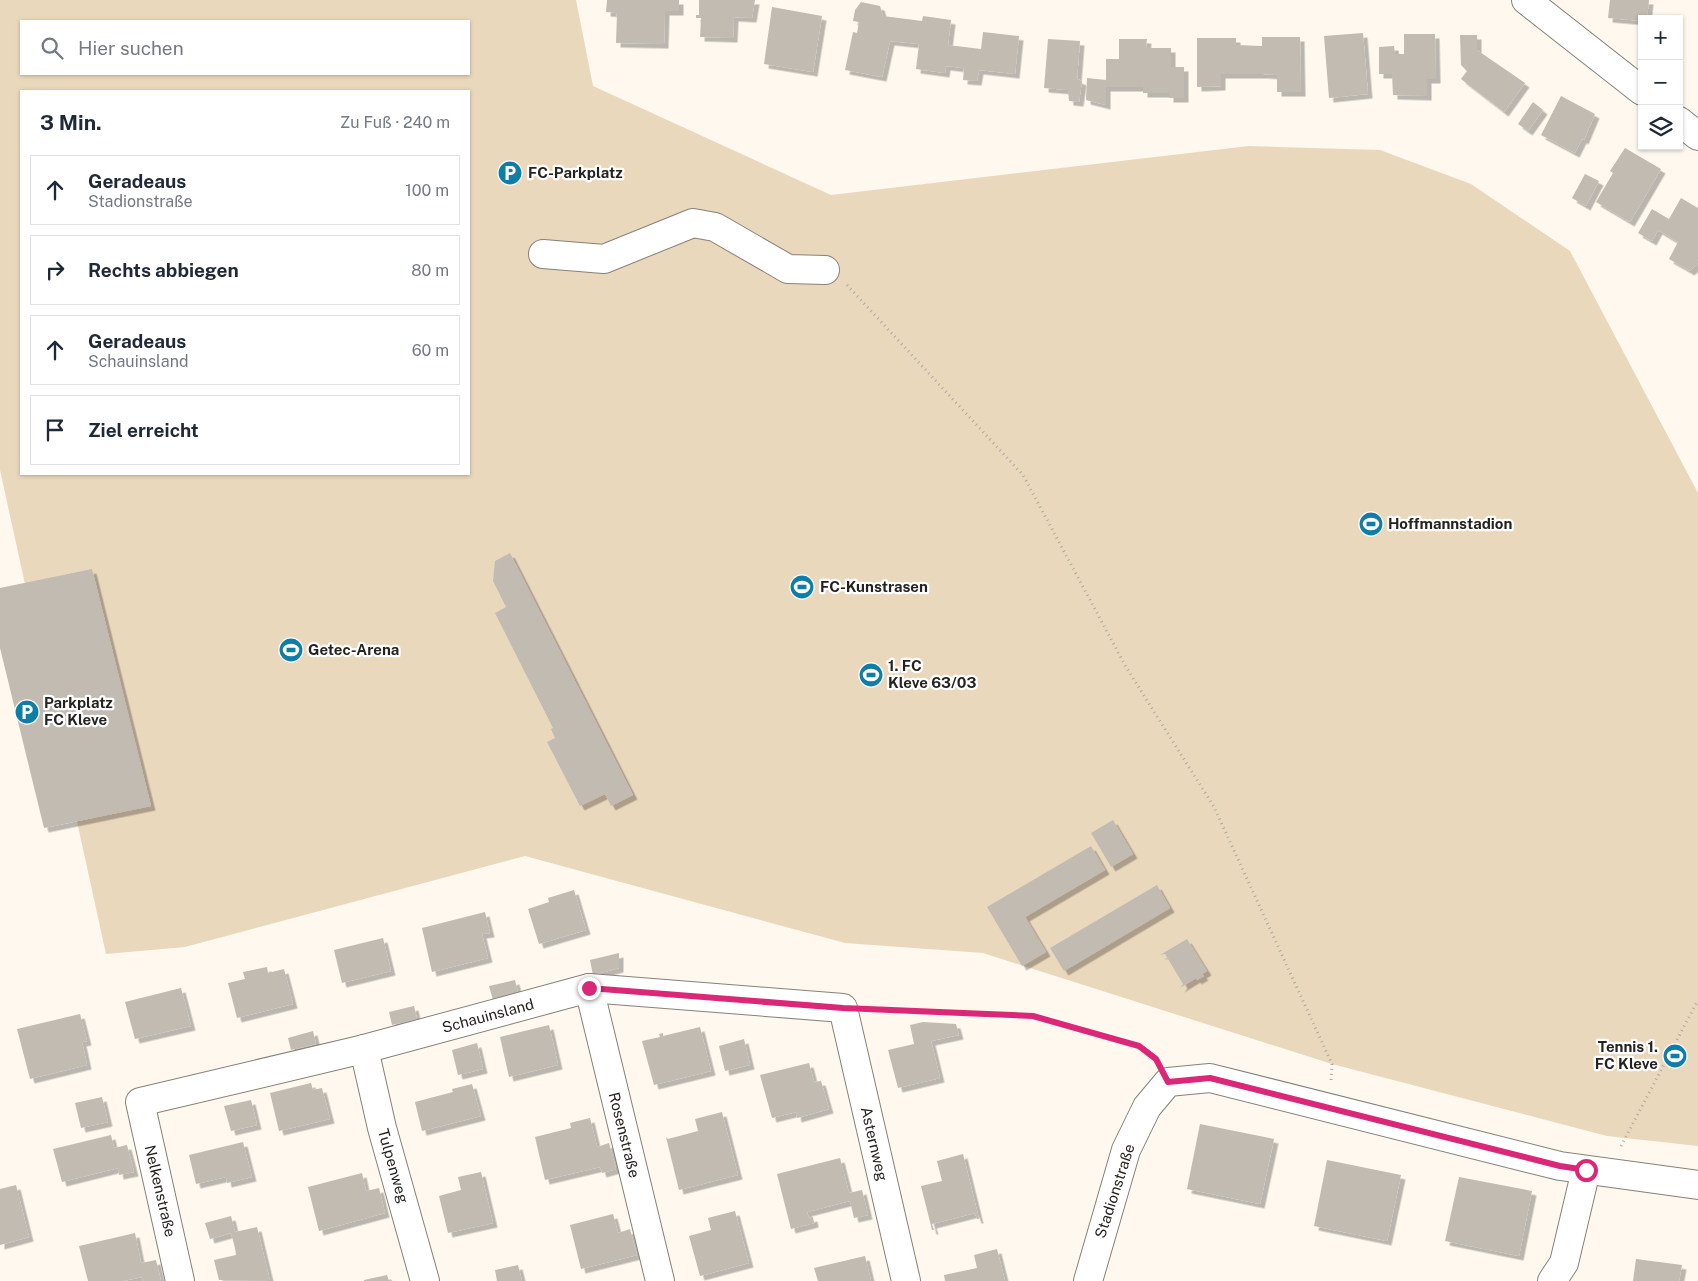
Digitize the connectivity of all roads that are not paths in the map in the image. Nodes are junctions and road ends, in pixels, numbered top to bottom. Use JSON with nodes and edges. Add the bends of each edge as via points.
{"nodes":[{"id":1,"x":1526,"y":0,"type":"edge"},
{"id":2,"x":1638,"y":88,"type":"edge"},
{"id":3,"x":1683,"y":124,"type":"edge"},
{"id":4,"x":1698,"y":136,"type":"edge"},
{"id":5,"x":543,"y":254,"type":"dead end"},
{"id":6,"x":825,"y":270,"type":"road end"},
{"id":7,"x":589,"y":988,"type":"junction"},
{"id":8,"x":843,"y":1008,"type":"joint"},
{"id":9,"x":364,"y":1049,"type":"junction"},
{"id":10,"x":140,"y":1102,"type":"joint"},
{"id":11,"x":1596,"y":1171,"type":"junction"},
{"id":12,"x":1698,"y":1185,"type":"edge"},
{"id":13,"x":180,"y":1281,"type":"edge"},
{"id":14,"x":425,"y":1281,"type":"edge"},
{"id":15,"x":660,"y":1281,"type":"edge"},
{"id":16,"x":906,"y":1281,"type":"edge"},
{"id":17,"x":1088,"y":1281,"type":"edge"},
{"id":18,"x":1552,"y":1281,"type":"edge"}],
"edges":[{"from":1,"to":2,"type":"street"},
{"from":3,"to":4,"type":"street"},
{"from":5,"to":6,"type":"street","via":[[604,259],[693,223],[715,228],[788,269]]},
{"from":7,"to":8,"type":"street","name":"Schauinsland"},
{"from":7,"to":9,"type":"street","name":"Schauinsland"},
{"from":7,"to":15,"type":"street","name":"Rosenstraße"},
{"from":8,"to":16,"type":"street","name":"Asternweg"},
{"from":9,"to":10,"type":"street","name":"Schauinsland"},
{"from":9,"to":14,"type":"street","name":"Tulpenweg","via":[[382,1128]]},
{"from":10,"to":13,"type":"street","name":"Nelkenstraße"},
{"from":11,"to":12,"type":"street"},
{"from":11,"to":17,"type":"street","name":"Stadionstraße","via":[[1560,1166],[1210,1078],[1168,1082],[1147,1107],[1126,1150]]},
{"from":11,"to":18,"type":"street","via":[[1564,1263]]}]}
